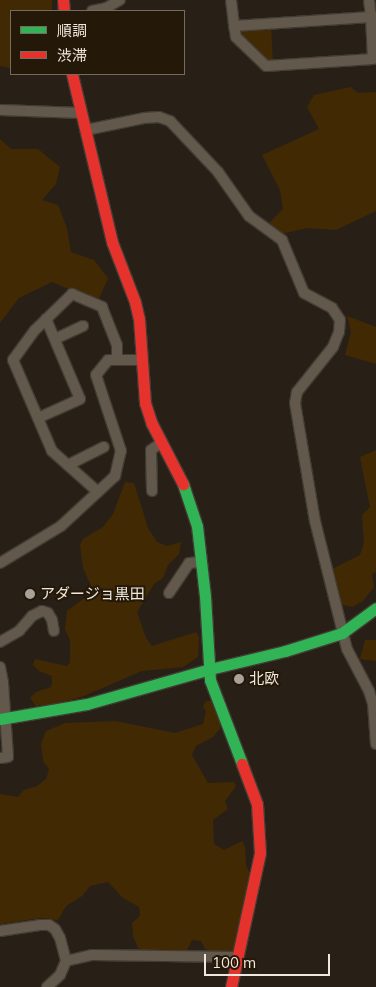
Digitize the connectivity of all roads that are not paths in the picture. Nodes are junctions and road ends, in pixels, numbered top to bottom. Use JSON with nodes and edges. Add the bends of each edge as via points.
{"nodes":[{"id":1,"x":120,"y":0,"type":"edge"},
{"id":2,"x":232,"y":0,"type":"edge"},
{"id":3,"x":369,"y":0,"type":"edge"},
{"id":4,"x":95,"y":10,"type":"edge"},
{"id":5,"x":373,"y":17,"type":"edge"},
{"id":6,"x":234,"y":26,"type":"junction"},
{"id":7,"x":375,"y":59,"type":"edge"},
{"id":8,"x":72,"y":75,"type":"edge"},
{"id":9,"x":0,"y":110,"type":"edge"},
{"id":10,"x":82,"y":113,"type":"junction"},
{"id":11,"x":86,"y":130,"type":"junction"},
{"id":12,"x":46,"y":319,"type":"junction"},
{"id":13,"x":83,"y":326,"type":"dead end"},
{"id":14,"x":55,"y":339,"type":"junction"},
{"id":15,"x":117,"y":360,"type":"junction"},
{"id":16,"x":142,"y":360,"type":"junction"},
{"id":17,"x":38,"y":418,"type":"junction"},
{"id":18,"x":161,"y":443,"type":"junction"},
{"id":19,"x":104,"y":447,"type":"dead end"},
{"id":20,"x":68,"y":466,"type":"junction"},
{"id":21,"x":152,"y":491,"type":"dead end"},
{"id":22,"x":98,"y":492,"type":"junction"},
{"id":23,"x":201,"y":562,"type":"junction"},
{"id":24,"x":0,"y":563,"type":"edge"},
{"id":25,"x":169,"y":593,"type":"dead end"},
{"id":26,"x":376,"y":608,"type":"edge"},
{"id":27,"x":54,"y":631,"type":"dead end"},
{"id":28,"x":342,"y":632,"type":"junction"},
{"id":29,"x":0,"y":642,"type":"edge"},
{"id":30,"x":0,"y":667,"type":"edge"},
{"id":31,"x":210,"y":669,"type":"junction"},
{"id":32,"x":2,"y":719,"type":"edge"},
{"id":33,"x":376,"y":744,"type":"edge"},
{"id":34,"x":0,"y":758,"type":"edge"},
{"id":35,"x":0,"y":930,"type":"edge"},
{"id":36,"x":237,"y":957,"type":"junction"},
{"id":37,"x":66,"y":961,"type":"junction"},
{"id":38,"x":47,"y":987,"type":"edge"},
{"id":39,"x":231,"y":987,"type":"edge"}],
"edges":[{"from":1,"to":4,"type":"street"},
{"from":2,"to":6,"type":"street"},
{"from":3,"to":5,"type":"street"},
{"from":5,"to":6,"type":"street"},
{"from":5,"to":7,"type":"street"},
{"from":6,"to":7,"type":"street","via":[[236,37],[266,66]]},
{"from":8,"to":10,"type":"street"},
{"from":9,"to":10,"type":"street"},
{"from":10,"to":11,"type":"street"},
{"from":11,"to":16,"type":"street","via":[[112,242],[135,302]]},
{"from":11,"to":28,"type":"street","via":[[144,118],[159,117],[170,121],[218,172],[249,216],[282,240],[304,293],[332,308],[340,320],[333,347],[297,392],[295,404],[315,522]]},
{"from":12,"to":14,"type":"street"},
{"from":12,"to":15,"type":"street","via":[[72,294],[102,308],[117,345]]},
{"from":12,"to":17,"type":"street","via":[[13,360]]},
{"from":13,"to":14,"type":"street"},
{"from":14,"to":17,"type":"street","via":[[80,399]]},
{"from":15,"to":16,"type":"street"},
{"from":15,"to":22,"type":"street","via":[[108,360],[96,375],[121,451],[115,476]]},
{"from":16,"to":18,"type":"street","via":[[145,403]]},
{"from":17,"to":20,"type":"street","via":[[52,451]]},
{"from":18,"to":21,"type":"street","via":[[151,450]]},
{"from":18,"to":23,"type":"street","via":[[188,494],[197,526]]},
{"from":19,"to":20,"type":"street"},
{"from":20,"to":22,"type":"street"},
{"from":22,"to":24,"type":"street","via":[[61,526]]},
{"from":23,"to":25,"type":"street","via":[[189,562]]},
{"from":23,"to":31,"type":"street"},
{"from":26,"to":28,"type":"street"},
{"from":27,"to":29,"type":"street","via":[[48,613],[42,611],[32,616],[20,631]]},
{"from":28,"to":31,"type":"street","via":[[285,651]]},
{"from":28,"to":33,"type":"street","via":[[373,704]]},
{"from":30,"to":32,"type":"street","via":[[4,683]]},
{"from":31,"to":32,"type":"street","via":[[87,704]]},
{"from":31,"to":36,"type":"street","via":[[210,680],[257,804],[260,827],[260,853]]},
{"from":32,"to":34,"type":"street","via":[[8,757]]},
{"from":35,"to":37,"type":"street","via":[[49,925],[60,938]]},
{"from":36,"to":37,"type":"street","via":[[92,955]]},
{"from":36,"to":39,"type":"street"},
{"from":37,"to":38,"type":"street","via":[[60,975]]}]}
